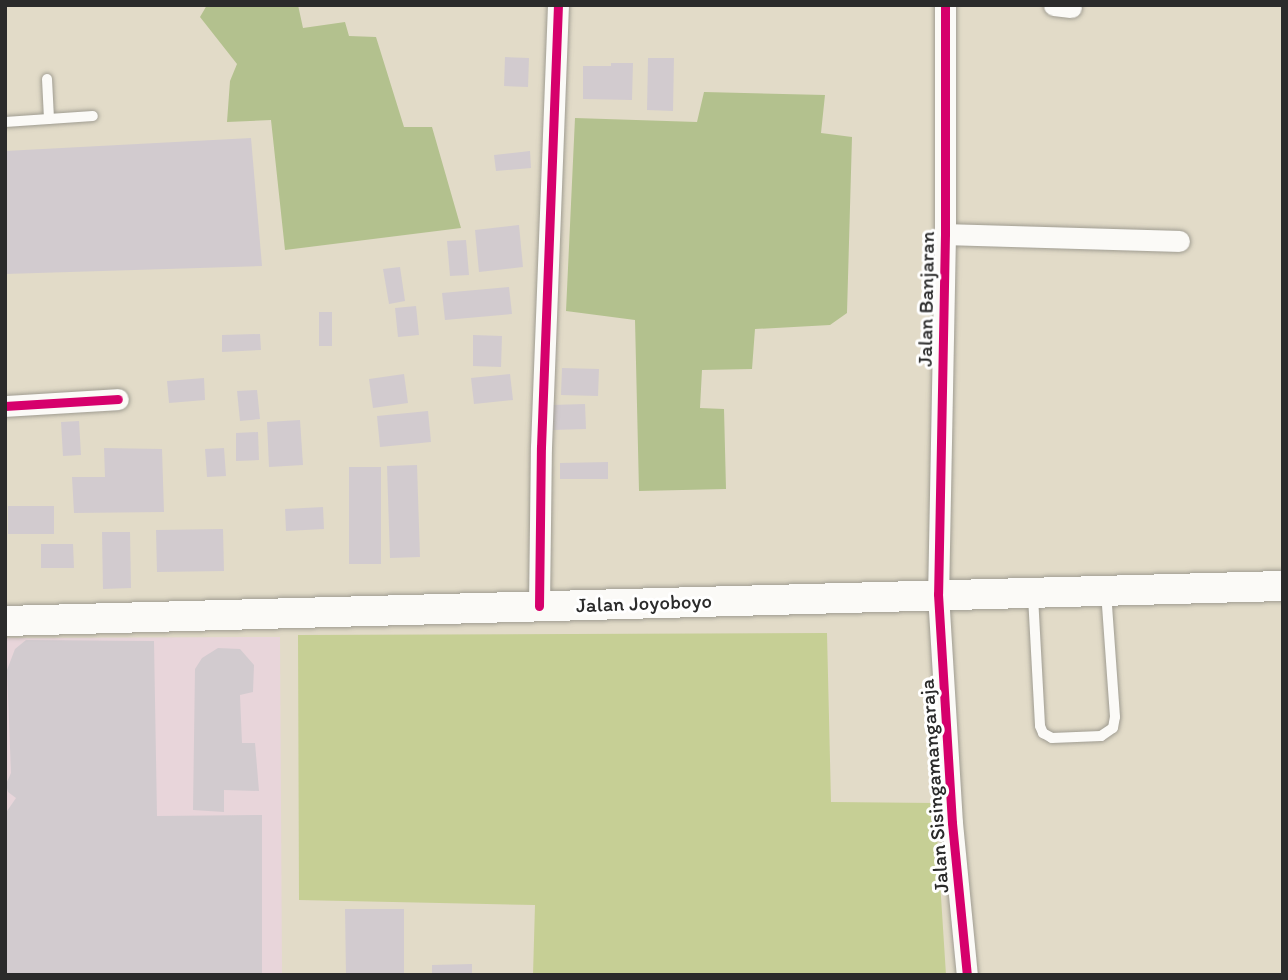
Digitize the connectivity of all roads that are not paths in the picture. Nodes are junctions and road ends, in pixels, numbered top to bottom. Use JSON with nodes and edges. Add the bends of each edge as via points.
{"nodes":[{"id":1,"x":558,"y":5,"type":"edge"},
{"id":2,"x":945,"y":5,"type":"edge"},
{"id":3,"x":47,"y":79,"type":"dead end"},
{"id":4,"x":93,"y":116,"type":"dead end"},
{"id":5,"x":49,"y":119,"type":"junction"},
{"id":6,"x":5,"y":122,"type":"edge"},
{"id":7,"x":945,"y":234,"type":"junction"},
{"id":8,"x":1179,"y":241,"type":"dead end"},
{"id":9,"x":118,"y":400,"type":"dead end"},
{"id":10,"x":5,"y":406,"type":"edge"},
{"id":11,"x":1283,"y":586,"type":"edge"},
{"id":12,"x":1033,"y":590,"type":"junction"},
{"id":13,"x":1106,"y":590,"type":"junction"},
{"id":14,"x":938,"y":594,"type":"junction"},
{"id":15,"x":539,"y":606,"type":"junction"},
{"id":16,"x":5,"y":621,"type":"edge"},
{"id":17,"x":967,"y":975,"type":"edge"}],
"edges":[{"from":1,"to":15,"type":"street"},
{"from":2,"to":7,"type":"street","name":"Jalan Banjaran"},
{"from":3,"to":5,"type":"lane"},
{"from":4,"to":5,"type":"lane"},
{"from":5,"to":6,"type":"lane"},
{"from":7,"to":8,"type":"street"},
{"from":7,"to":14,"type":"street","name":"Jalan Banjaran"},
{"from":9,"to":10,"type":"street"},
{"from":11,"to":13,"type":"main road","name":"Jalan Joyoboyo"},
{"from":12,"to":13,"type":"main road","name":"Jalan Joyoboyo"},
{"from":12,"to":13,"type":"lane","via":[[1040,726],[1052,738],[1101,736],[1113,728]]},
{"from":12,"to":14,"type":"main road","name":"Jalan Joyoboyo"},
{"from":14,"to":15,"type":"main road","name":"Jalan Joyoboyo"},
{"from":14,"to":17,"type":"street","name":"Jalan Sisingamangaraja"},
{"from":15,"to":16,"type":"main road","name":"Jalan Joyoboyo"}]}
